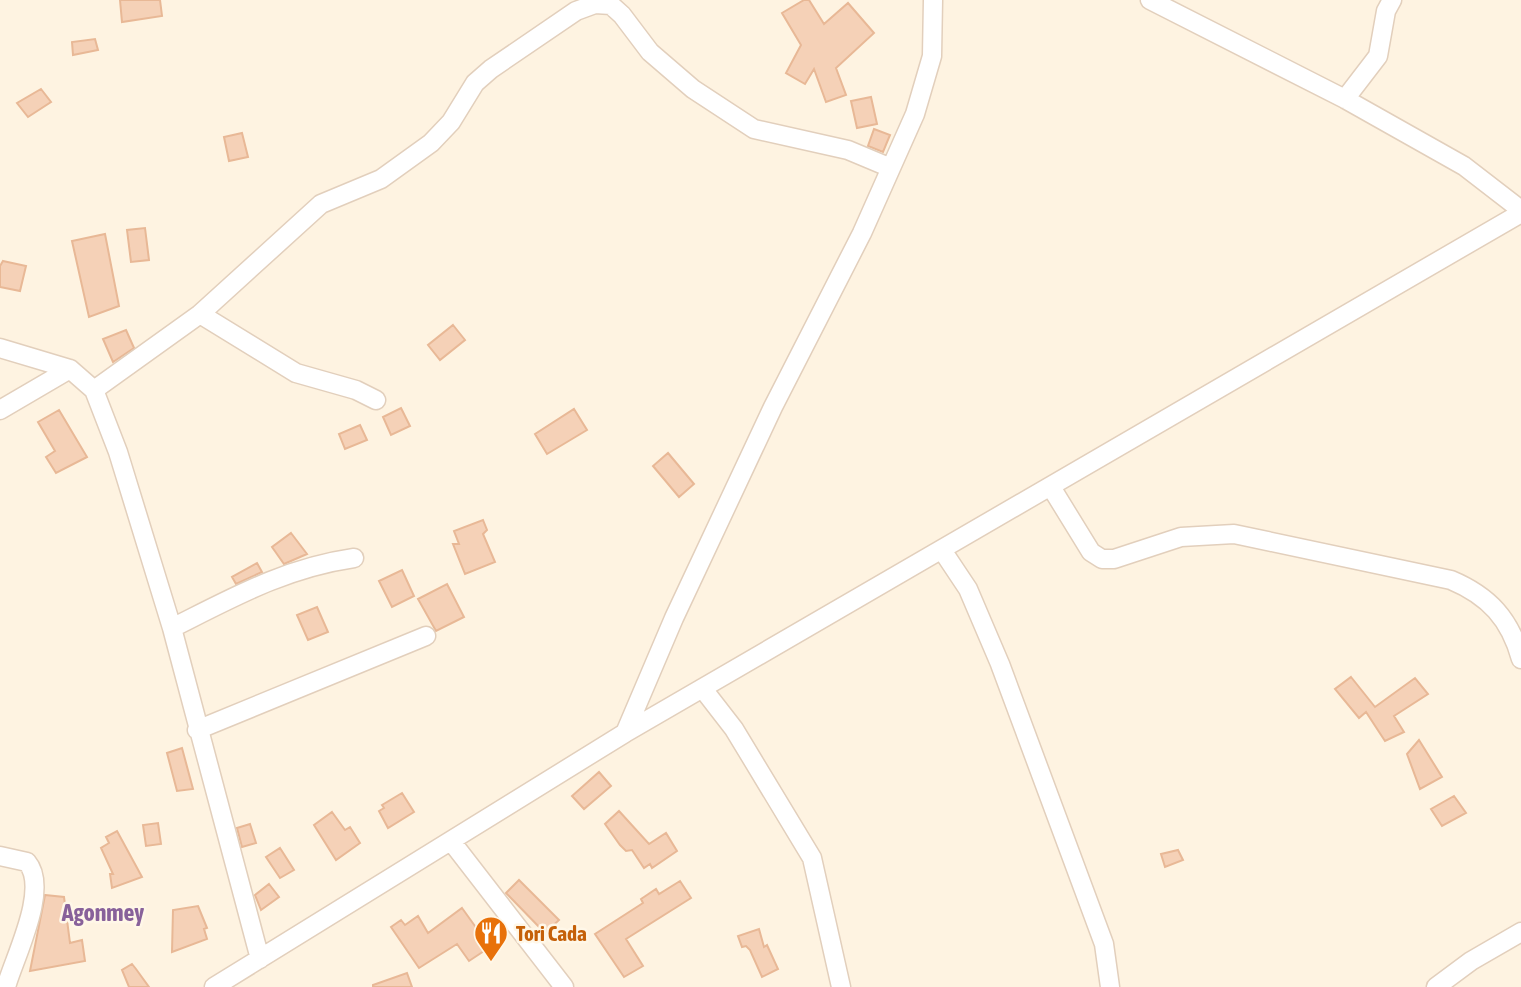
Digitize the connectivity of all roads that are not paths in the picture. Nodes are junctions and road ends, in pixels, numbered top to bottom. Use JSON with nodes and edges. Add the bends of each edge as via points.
{"nodes":[{"id":1,"x":933,"y":0,"type":"edge"},
{"id":2,"x":1150,"y":0,"type":"edge"},
{"id":3,"x":1392,"y":0,"type":"edge"},
{"id":4,"x":1345,"y":99,"type":"junction"},
{"id":5,"x":891,"y":168,"type":"junction"},
{"id":6,"x":1521,"y":211,"type":"edge"},
{"id":7,"x":200,"y":314,"type":"junction"},
{"id":8,"x":0,"y":348,"type":"edge"},
{"id":9,"x":70,"y":369,"type":"junction"},
{"id":10,"x":94,"y":390,"type":"junction"},
{"id":11,"x":376,"y":400,"type":"dead end"},
{"id":12,"x":0,"y":410,"type":"edge"},
{"id":13,"x":1051,"y":487,"type":"junction"},
{"id":14,"x":942,"y":550,"type":"junction"},
{"id":15,"x":354,"y":558,"type":"dead end"},
{"id":16,"x":172,"y":628,"type":"junction"},
{"id":17,"x":426,"y":636,"type":"dead end"},
{"id":18,"x":1521,"y":659,"type":"edge"},
{"id":19,"x":703,"y":689,"type":"junction"},
{"id":20,"x":197,"y":730,"type":"junction"},
{"id":21,"x":625,"y":733,"type":"junction"},
{"id":22,"x":451,"y":841,"type":"junction"},
{"id":23,"x":0,"y":856,"type":"edge"},
{"id":24,"x":1521,"y":932,"type":"edge"},
{"id":25,"x":260,"y":959,"type":"junction"},
{"id":26,"x":6,"y":987,"type":"edge"},
{"id":27,"x":214,"y":987,"type":"edge"},
{"id":28,"x":565,"y":987,"type":"edge"},
{"id":29,"x":841,"y":987,"type":"edge"},
{"id":30,"x":1110,"y":987,"type":"edge"},
{"id":31,"x":1436,"y":987,"type":"edge"}],
"edges":[{"from":1,"to":5,"type":"street","via":[[932,55],[915,114]]},
{"from":2,"to":4,"type":"street"},
{"from":3,"to":4,"type":"street","via":[[1378,56]]},
{"from":4,"to":6,"type":"street","via":[[1464,166]]},
{"from":5,"to":7,"type":"street","via":[[848,150],[754,129],[693,89],[650,52],[611,5],[595,4],[576,11],[491,69],[475,83],[451,122],[431,143],[381,180],[321,204]]},
{"from":5,"to":21,"type":"street","via":[[679,606]]},
{"from":6,"to":13,"type":"street"},
{"from":7,"to":10,"type":"street"},
{"from":7,"to":11,"type":"street","via":[[296,373]]},
{"from":8,"to":9,"type":"street"},
{"from":9,"to":10,"type":"street"},
{"from":9,"to":12,"type":"street"},
{"from":10,"to":16,"type":"street"},
{"from":13,"to":14,"type":"street"},
{"from":13,"to":18,"type":"street","via":[[1091,552],[1102,559],[1181,537],[1234,534],[1451,580],[1477,591],[1498,611]]},
{"from":14,"to":19,"type":"street"},
{"from":14,"to":30,"type":"street","via":[[968,589],[1000,664],[1104,944]]},
{"from":15,"to":16,"type":"street","via":[[323,562],[267,580]]},
{"from":16,"to":20,"type":"street"},
{"from":17,"to":20,"type":"street"},
{"from":19,"to":21,"type":"street"},
{"from":19,"to":29,"type":"street","via":[[734,729],[812,859]]},
{"from":20,"to":25,"type":"street"},
{"from":21,"to":22,"type":"street"},
{"from":22,"to":25,"type":"street"},
{"from":22,"to":28,"type":"street"},
{"from":23,"to":26,"type":"street","via":[[27,862],[33,878],[30,924]]},
{"from":24,"to":31,"type":"street"},
{"from":25,"to":27,"type":"street"}]}
